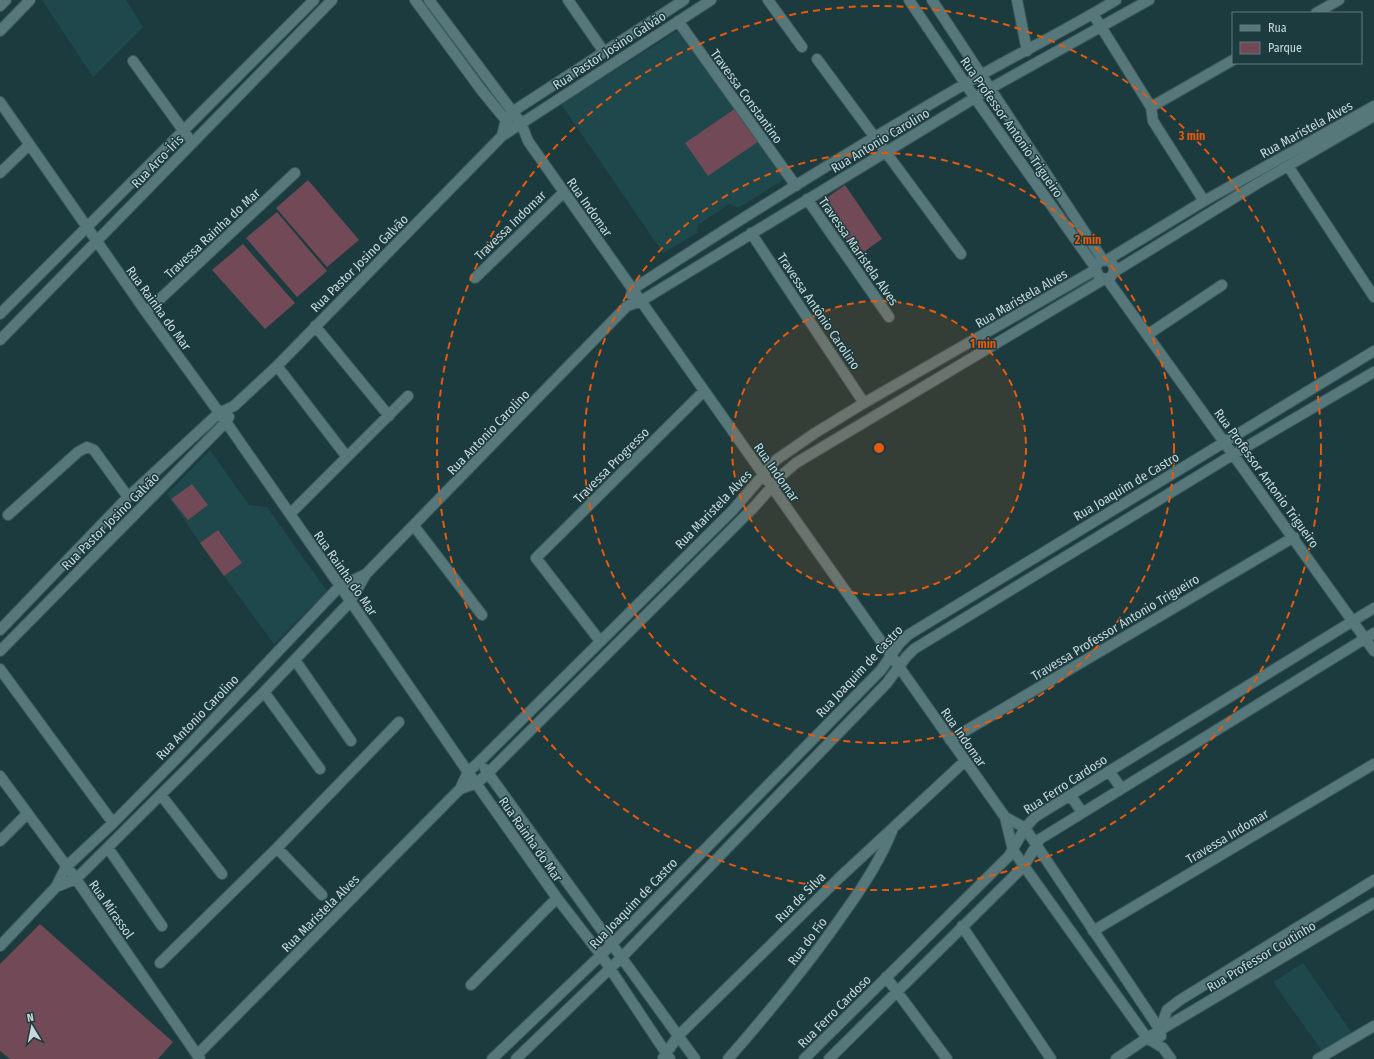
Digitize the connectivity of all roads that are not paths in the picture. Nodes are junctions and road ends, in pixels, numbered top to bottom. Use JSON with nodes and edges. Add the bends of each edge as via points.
{"nodes":[{"id":1,"x":6,"y":0,"type":"edge"},
{"id":2,"x":30,"y":0,"type":"edge"},
{"id":3,"x":314,"y":0,"type":"edge"},
{"id":4,"x":332,"y":0,"type":"edge"},
{"id":5,"x":415,"y":0,"type":"edge"},
{"id":6,"x":429,"y":0,"type":"edge"},
{"id":7,"x":568,"y":0,"type":"edge"},
{"id":8,"x":684,"y":0,"type":"edge"},
{"id":9,"x":711,"y":0,"type":"edge"},
{"id":10,"x":768,"y":0,"type":"edge"},
{"id":11,"x":909,"y":0,"type":"edge"},
{"id":12,"x":932,"y":0,"type":"edge"},
{"id":13,"x":1017,"y":0,"type":"edge"},
{"id":14,"x":1116,"y":0,"type":"edge"},
{"id":15,"x":1149,"y":0,"type":"edge"},
{"id":16,"x":1339,"y":0,"type":"edge"},
{"id":17,"x":0,"y":6,"type":"edge"},
{"id":18,"x":1318,"y":12,"type":"edge"},
{"id":19,"x":1093,"y":14,"type":"junction"},
{"id":20,"x":678,"y":21,"type":"junction"},
{"id":21,"x":1101,"y":28,"type":"junction"},
{"id":22,"x":0,"y":31,"type":"edge"},
{"id":23,"x":272,"y":44,"type":"junction"},
{"id":24,"x":802,"y":47,"type":"dead end"},
{"id":25,"x":1027,"y":51,"type":"junction"},
{"id":26,"x":604,"y":52,"type":"junction"},
{"id":27,"x":280,"y":54,"type":"junction"},
{"id":28,"x":817,"y":59,"type":"dead end"},
{"id":29,"x":133,"y":61,"type":"dead end"},
{"id":30,"x":1232,"y":61,"type":"edge"},
{"id":31,"x":982,"y":74,"type":"junction"},
{"id":32,"x":965,"y":83,"type":"junction"},
{"id":33,"x":991,"y":88,"type":"junction"},
{"id":34,"x":975,"y":98,"type":"junction"},
{"id":35,"x":0,"y":102,"type":"edge"},
{"id":36,"x":1374,"y":106,"type":"edge"},
{"id":37,"x":1151,"y":107,"type":"junction"},
{"id":38,"x":509,"y":115,"type":"junction"},
{"id":39,"x":1374,"y":116,"type":"edge"},
{"id":40,"x":517,"y":126,"type":"junction"},
{"id":41,"x":185,"y":131,"type":"junction"},
{"id":42,"x":502,"y":136,"type":"junction"},
{"id":43,"x":875,"y":136,"type":"junction"},
{"id":44,"x":192,"y":144,"type":"junction"},
{"id":45,"x":29,"y":145,"type":"junction"},
{"id":46,"x":886,"y":151,"type":"junction"},
{"id":47,"x":1288,"y":166,"type":"junction"},
{"id":48,"x":0,"y":173,"type":"edge"},
{"id":49,"x":295,"y":173,"type":"dead end"},
{"id":50,"x":796,"y":186,"type":"junction"},
{"id":51,"x":564,"y":192,"type":"junction"},
{"id":52,"x":807,"y":199,"type":"junction"},
{"id":53,"x":1204,"y":201,"type":"junction"},
{"id":54,"x":87,"y":228,"type":"junction"},
{"id":55,"x":719,"y":233,"type":"junction"},
{"id":56,"x":751,"y":234,"type":"junction"},
{"id":57,"x":97,"y":242,"type":"junction"},
{"id":58,"x":729,"y":247,"type":"junction"},
{"id":59,"x":961,"y":254,"type":"dead end"},
{"id":60,"x":1100,"y":264,"type":"junction"},
{"id":61,"x":1110,"y":276,"type":"junction"},
{"id":62,"x":475,"y":278,"type":"dead end"},
{"id":63,"x":1222,"y":285,"type":"dead end"},
{"id":64,"x":633,"y":289,"type":"junction"},
{"id":65,"x":1374,"y":297,"type":"edge"},
{"id":66,"x":641,"y":301,"type":"junction"},
{"id":67,"x":627,"y":306,"type":"junction"},
{"id":68,"x":146,"y":312,"type":"junction"},
{"id":69,"x":0,"y":314,"type":"edge"},
{"id":70,"x":889,"y":317,"type":"dead end"},
{"id":71,"x":316,"y":326,"type":"junction"},
{"id":72,"x":1147,"y":335,"type":"junction"},
{"id":73,"x":0,"y":340,"type":"edge"},
{"id":74,"x":1374,"y":351,"type":"edge"},
{"id":75,"x":276,"y":366,"type":"junction"},
{"id":76,"x":1374,"y":372,"type":"edge"},
{"id":77,"x":704,"y":391,"type":"junction"},
{"id":78,"x":408,"y":396,"type":"dead end"},
{"id":79,"x":864,"y":403,"type":"junction"},
{"id":80,"x":234,"y":406,"type":"junction"},
{"id":81,"x":219,"y":413,"type":"junction"},
{"id":82,"x":388,"y":416,"type":"junction"},
{"id":83,"x":226,"y":422,"type":"junction"},
{"id":84,"x":1224,"y":441,"type":"junction"},
{"id":85,"x":1234,"y":454,"type":"junction"},
{"id":86,"x":346,"y":457,"type":"junction"},
{"id":87,"x":763,"y":475,"type":"junction"},
{"id":88,"x":772,"y":487,"type":"junction"},
{"id":89,"x":128,"y":497,"type":"junction"},
{"id":90,"x":290,"y":514,"type":"junction"},
{"id":91,"x":8,"y":515,"type":"dead end"},
{"id":92,"x":414,"y":526,"type":"junction"},
{"id":93,"x":1294,"y":537,"type":"junction"},
{"id":94,"x":366,"y":574,"type":"junction"},
{"id":95,"x":340,"y":586,"type":"junction"},
{"id":96,"x":350,"y":602,"type":"junction"},
{"id":97,"x":1374,"y":608,"type":"edge"},
{"id":98,"x":482,"y":615,"type":"dead end"},
{"id":99,"x":1352,"y":620,"type":"junction"},
{"id":100,"x":1,"y":626,"type":"edge"},
{"id":101,"x":1370,"y":635,"type":"edge"},
{"id":102,"x":600,"y":641,"type":"junction"},
{"id":103,"x":0,"y":651,"type":"edge"},
{"id":104,"x":1374,"y":651,"type":"edge"},
{"id":105,"x":891,"y":656,"type":"junction"},
{"id":106,"x":295,"y":660,"type":"junction"},
{"id":107,"x":899,"y":668,"type":"junction"},
{"id":108,"x":0,"y":669,"type":"edge"},
{"id":109,"x":264,"y":692,"type":"junction"},
{"id":110,"x":399,"y":722,"type":"dead end"},
{"id":111,"x":950,"y":740,"type":"junction"},
{"id":112,"x":351,"y":742,"type":"dead end"},
{"id":113,"x":178,"y":757,"type":"junction"},
{"id":114,"x":965,"y":761,"type":"junction"},
{"id":115,"x":479,"y":762,"type":"junction"},
{"id":116,"x":1374,"y":764,"type":"edge"},
{"id":117,"x":189,"y":768,"type":"junction"},
{"id":118,"x":320,"y":769,"type":"dead end"},
{"id":119,"x":1109,"y":771,"type":"junction"},
{"id":120,"x":468,"y":772,"type":"junction"},
{"id":121,"x":488,"y":773,"type":"junction"},
{"id":122,"x":0,"y":776,"type":"edge"},
{"id":123,"x":477,"y":783,"type":"junction"},
{"id":124,"x":1121,"y":788,"type":"junction"},
{"id":125,"x":460,"y":789,"type":"junction"},
{"id":126,"x":162,"y":795,"type":"junction"},
{"id":127,"x":1070,"y":795,"type":"junction"},
{"id":128,"x":1082,"y":812,"type":"junction"},
{"id":129,"x":27,"y":814,"type":"junction"},
{"id":130,"x":1005,"y":817,"type":"junction"},
{"id":131,"x":113,"y":823,"type":"junction"},
{"id":132,"x":1024,"y":828,"type":"junction"},
{"id":133,"x":893,"y":829,"type":"junction"},
{"id":134,"x":0,"y":841,"type":"edge"},
{"id":135,"x":1035,"y":845,"type":"junction"},
{"id":136,"x":108,"y":848,"type":"junction"},
{"id":137,"x":277,"y":848,"type":"junction"},
{"id":138,"x":1014,"y":850,"type":"junction"},
{"id":139,"x":1024,"y":866,"type":"junction"},
{"id":140,"x":66,"y":867,"type":"junction"},
{"id":141,"x":222,"y":874,"type":"dead end"},
{"id":142,"x":76,"y":879,"type":"junction"},
{"id":143,"x":1374,"y":880,"type":"edge"},
{"id":144,"x":56,"y":887,"type":"junction"},
{"id":145,"x":322,"y":895,"type":"dead end"},
{"id":146,"x":557,"y":898,"type":"junction"},
{"id":147,"x":1374,"y":903,"type":"edge"},
{"id":148,"x":162,"y":926,"type":"dead end"},
{"id":149,"x":962,"y":926,"type":"junction"},
{"id":150,"x":1093,"y":931,"type":"junction"},
{"id":151,"x":611,"y":944,"type":"junction"},
{"id":152,"x":0,"y":946,"type":"edge"},
{"id":153,"x":601,"y":955,"type":"junction"},
{"id":154,"x":620,"y":958,"type":"junction"},
{"id":155,"x":160,"y":963,"type":"dead end"},
{"id":156,"x":610,"y":968,"type":"junction"},
{"id":157,"x":886,"y":977,"type":"junction"},
{"id":158,"x":470,"y":985,"type":"dead end"},
{"id":159,"x":896,"y":992,"type":"junction"},
{"id":160,"x":1374,"y":1026,"type":"edge"},
{"id":161,"x":1160,"y":1030,"type":"junction"},
{"id":162,"x":678,"y":1036,"type":"junction"},
{"id":163,"x":1147,"y":1038,"type":"junction"},
{"id":164,"x":1163,"y":1048,"type":"junction"},
{"id":165,"x":199,"y":1057,"type":"edge"},
{"id":166,"x":666,"y":1057,"type":"edge"},
{"id":167,"x":831,"y":1058,"type":"edge"},
{"id":168,"x":492,"y":1059,"type":"edge"},
{"id":169,"x":516,"y":1059,"type":"edge"},
{"id":170,"x":695,"y":1059,"type":"edge"},
{"id":171,"x":728,"y":1059,"type":"edge"},
{"id":172,"x":804,"y":1059,"type":"edge"},
{"id":173,"x":947,"y":1059,"type":"edge"},
{"id":174,"x":1051,"y":1059,"type":"edge"},
{"id":175,"x":1116,"y":1059,"type":"edge"},
{"id":176,"x":1171,"y":1059,"type":"edge"},
{"id":177,"x":1318,"y":1059,"type":"edge"}],
"edges":[{"from":1,"to":17,"type":"street"},
{"from":2,"to":22,"type":"street"},
{"from":3,"to":23,"type":"street","name":"Rua Arco-Íris"},
{"from":4,"to":27,"type":"street","name":"Rua Arco-Íris"},
{"from":5,"to":38,"type":"street","name":"Rua Indomar","via":[[482,91]]},
{"from":6,"to":38,"type":"street","name":"Rua Indomar"},
{"from":7,"to":26,"type":"street"},
{"from":8,"to":26,"type":"street","name":"Rua Pastor Josino Galvão"},
{"from":9,"to":20,"type":"street","name":"Rua Pastor Josino Galvão"},
{"from":10,"to":24,"type":"street"},
{"from":11,"to":32,"type":"street","name":"Rua Professor Antonio Trigueiro"},
{"from":12,"to":31,"type":"street","name":"Rua Professor Antonio Trigueiro"},
{"from":13,"to":25,"type":"street"},
{"from":14,"to":19,"type":"street","name":"Rua Antonio Carolino"},
{"from":15,"to":21,"type":"street","name":"Rua Antonio Carolino"},
{"from":16,"to":18,"type":"street"},
{"from":19,"to":21,"type":"street"},
{"from":19,"to":25,"type":"street","name":"Rua Antonio Carolino"},
{"from":20,"to":40,"type":"street","name":"Rua Pastor Josino Galvão"},
{"from":20,"to":50,"type":"street","name":"Travessa Constantino"},
{"from":21,"to":33,"type":"street","name":"Rua Antonio Carolino"},
{"from":21,"to":37,"type":"street"},
{"from":23,"to":27,"type":"street"},
{"from":23,"to":41,"type":"street","name":"Rua Arco-Íris"},
{"from":25,"to":31,"type":"street","name":"Rua Antonio Carolino"},
{"from":26,"to":38,"type":"street","name":"Rua Pastor Josino Galvão"},
{"from":27,"to":44,"type":"street","name":"Rua Arco-Íris"},
{"from":28,"to":43,"type":"street"},
{"from":29,"to":41,"type":"street"},
{"from":30,"to":37,"type":"street"},
{"from":31,"to":32,"type":"street","name":"Rua Antonio Carolino"},
{"from":31,"to":33,"type":"street","name":"Rua Professor Antonio Trigueiro"},
{"from":32,"to":34,"type":"street","name":"Rua Professor Antonio Trigueiro"},
{"from":32,"to":43,"type":"street","name":"Rua Antonio Carolino"},
{"from":33,"to":34,"type":"street","name":"Rua Antonio Carolino"},
{"from":33,"to":60,"type":"street","name":"Rua Professor Antonio Trigueiro"},
{"from":34,"to":46,"type":"street","name":"Rua Antonio Carolino"},
{"from":34,"to":60,"type":"street","name":"Rua Professor Antonio Trigueiro"},
{"from":35,"to":45,"type":"street","name":"Rua Rainha do Mar"},
{"from":36,"to":53,"type":"street","name":"Rua Maristela Alves"},
{"from":37,"to":53,"type":"street","via":[[1153,121]]},
{"from":38,"to":40,"type":"street","name":"Rua Indomar"},
{"from":38,"to":42,"type":"street"},
{"from":39,"to":47,"type":"street","name":"Rua Maristela Alves"},
{"from":40,"to":42,"type":"street","name":"Rua Pastor Josino Galvão"},
{"from":40,"to":51,"type":"street","name":"Rua Indomar"},
{"from":41,"to":44,"type":"street"},
{"from":41,"to":54,"type":"street","name":"Rua Arco-Íris"},
{"from":42,"to":71,"type":"street","name":"Rua Pastor Josino Galvão"},
{"from":43,"to":46,"type":"street"},
{"from":43,"to":50,"type":"street","name":"Rua Antonio Carolino"},
{"from":44,"to":57,"type":"street","name":"Rua Arco-Íris"},
{"from":45,"to":48,"type":"street"},
{"from":45,"to":54,"type":"street","name":"Rua Rainha do Mar"},
{"from":46,"to":52,"type":"street","name":"Rua Antonio Carolino"},
{"from":46,"to":59,"type":"street"},
{"from":47,"to":61,"type":"street","name":"Rua Maristela Alves"},
{"from":47,"to":65,"type":"street"},
{"from":49,"to":68,"type":"street","name":"Travessa Rainha do Mar"},
{"from":50,"to":55,"type":"street","name":"Rua Antonio Carolino"},
{"from":51,"to":62,"type":"street","name":"Travessa Indomar"},
{"from":51,"to":64,"type":"street","name":"Rua Indomar"},
{"from":52,"to":56,"type":"street","name":"Rua Antonio Carolino"},
{"from":52,"to":70,"type":"street","name":"Travessa Maristela Alves"},
{"from":53,"to":60,"type":"street","name":"Rua Maristela Alves"},
{"from":54,"to":57,"type":"street","name":"Rua Rainha do Mar"},
{"from":54,"to":69,"type":"street","name":"Rua Arco-Íris"},
{"from":55,"to":58,"type":"street"},
{"from":55,"to":64,"type":"street","name":"Rua Antonio Carolino"},
{"from":56,"to":58,"type":"street","name":"Rua Antonio Carolino"},
{"from":56,"to":79,"type":"street","name":"Travessa Antônio Carolino"},
{"from":57,"to":68,"type":"street","name":"Rua Rainha do Mar"},
{"from":57,"to":73,"type":"street","name":"Rua Arco-Íris"},
{"from":58,"to":66,"type":"street","name":"Rua Antonio Carolino"},
{"from":60,"to":61,"type":"street","via":[[1097,275]]},
{"from":60,"to":61,"type":"street","via":[[1113,264]]},
{"from":60,"to":79,"type":"street","name":"Rua Maristela Alves"},
{"from":61,"to":72,"type":"street","name":"Rua Professor Antonio Trigueiro"},
{"from":61,"to":88,"type":"street","name":"Rua Maristela Alves","via":[[796,463]]},
{"from":63,"to":72,"type":"street"},
{"from":64,"to":66,"type":"street","name":"Rua Indomar"},
{"from":64,"to":67,"type":"street","name":"Rua Antonio Carolino"},
{"from":66,"to":67,"type":"street","name":"Rua Antonio Carolino"},
{"from":66,"to":77,"type":"street","name":"Rua Indomar"},
{"from":67,"to":92,"type":"street","name":"Rua Antonio Carolino"},
{"from":68,"to":81,"type":"street","name":"Rua Rainha do Mar"},
{"from":71,"to":75,"type":"street","name":"Rua Pastor Josino Galvão"},
{"from":71,"to":82,"type":"street"},
{"from":72,"to":84,"type":"street","name":"Rua Professor Antonio Trigueiro"},
{"from":74,"to":84,"type":"street","name":"Rua Joaquim de Castro"},
{"from":75,"to":80,"type":"street","name":"Rua Pastor Josino Galvão"},
{"from":75,"to":86,"type":"street"},
{"from":76,"to":85,"type":"street","name":"Rua Joaquim de Castro"},
{"from":77,"to":87,"type":"street","name":"Rua Indomar"},
{"from":77,"to":102,"type":"street","name":"Travessa Progresso","via":[[536,558]]},
{"from":78,"to":82,"type":"street"},
{"from":79,"to":87,"type":"street","name":"Rua Maristela Alves","via":[[776,460]]},
{"from":80,"to":81,"type":"street","name":"Rua Pastor Josino Galvão"},
{"from":80,"to":83,"type":"street","name":"Rua Pastor Josino Galvão"},
{"from":81,"to":83,"type":"street","name":"Rua Rainha do Mar"},
{"from":81,"to":89,"type":"street","name":"Rua Pastor Josino Galvão"},
{"from":82,"to":86,"type":"street"},
{"from":83,"to":90,"type":"street","name":"Rua Rainha do Mar"},
{"from":83,"to":103,"type":"street","name":"Rua Pastor Josino Galvão"},
{"from":84,"to":85,"type":"street","name":"Rua Professor Antonio Trigueiro"},
{"from":84,"to":105,"type":"street","name":"Rua Joaquim de Castro","via":[[920,627],[899,644]]},
{"from":85,"to":93,"type":"street","name":"Rua Professor Antonio Trigueiro"},
{"from":85,"to":107,"type":"street","name":"Rua Joaquim de Castro","via":[[925,642],[906,657]]},
{"from":86,"to":90,"type":"street"},
{"from":87,"to":88,"type":"street","name":"Rua Indomar"},
{"from":87,"to":102,"type":"street","name":"Rua Maristela Alves","via":[[733,510]]},
{"from":88,"to":105,"type":"street","name":"Rua Indomar"},
{"from":88,"to":121,"type":"street","name":"Rua Maristela Alves"},
{"from":89,"to":91,"type":"street","name":"Rua Pastor Josino Galvão","via":[[94,450],[87,447],[78,452]]},
{"from":89,"to":100,"type":"street","name":"Rua Pastor Josino Galvão"},
{"from":90,"to":95,"type":"street","name":"Rua Rainha do Mar"},
{"from":92,"to":94,"type":"street","name":"Rua Antonio Carolino"},
{"from":92,"to":98,"type":"street"},
{"from":93,"to":99,"type":"street","name":"Rua Professor Antonio Trigueiro"},
{"from":93,"to":111,"type":"street","name":"Travessa Professor Antonio Trigueiro"},
{"from":94,"to":95,"type":"street","name":"Rua Antonio Carolino"},
{"from":94,"to":96,"type":"street","name":"Rua Antonio Carolino"},
{"from":95,"to":96,"type":"street","name":"Rua Rainha do Mar"},
{"from":95,"to":113,"type":"street","name":"Rua Antonio Carolino"},
{"from":96,"to":106,"type":"street","name":"Rua Antonio Carolino"},
{"from":96,"to":120,"type":"street","name":"Rua Rainha do Mar"},
{"from":97,"to":99,"type":"street","name":"Rua Ferro Cardoso"},
{"from":99,"to":101,"type":"street","name":"Rua Professor Antonio Trigueiro"},
{"from":99,"to":119,"type":"street","name":"Rua Ferro Cardoso"},
{"from":101,"to":104,"type":"street","name":"Rua Professor Antonio Trigueiro"},
{"from":101,"to":124,"type":"street"},
{"from":102,"to":115,"type":"street","name":"Rua Maristela Alves"},
{"from":105,"to":107,"type":"street","name":"Rua Indomar"},
{"from":105,"to":151,"type":"street","name":"Rua Joaquim de Castro","via":[[881,670]]},
{"from":106,"to":109,"type":"street","name":"Rua Antonio Carolino"},
{"from":106,"to":112,"type":"street"},
{"from":107,"to":111,"type":"street","name":"Rua Indomar"},
{"from":107,"to":154,"type":"street","name":"Rua Joaquim de Castro"},
{"from":108,"to":131,"type":"street"},
{"from":109,"to":117,"type":"street","name":"Rua Antonio Carolino"},
{"from":109,"to":118,"type":"street"},
{"from":110,"to":137,"type":"street"},
{"from":111,"to":114,"type":"street","name":"Rua Indomar"},
{"from":113,"to":117,"type":"street"},
{"from":113,"to":131,"type":"street","name":"Rua Antonio Carolino"},
{"from":114,"to":130,"type":"street","name":"Rua Indomar"},
{"from":114,"to":133,"type":"street","name":"Rua de Silva"},
{"from":115,"to":120,"type":"street","name":"Rua Maristela Alves"},
{"from":115,"to":121,"type":"street","name":"Rua Rainha do Mar"},
{"from":116,"to":150,"type":"street","name":"Travessa Indomar"},
{"from":117,"to":126,"type":"street","name":"Rua Antonio Carolino"},
{"from":119,"to":124,"type":"street"},
{"from":119,"to":127,"type":"street","name":"Rua Ferro Cardoso"},
{"from":120,"to":123,"type":"street","name":"Rua Rainha do Mar"},
{"from":120,"to":125,"type":"street","name":"Rua Maristela Alves"},
{"from":121,"to":123,"type":"street","name":"Rua Maristela Alves"},
{"from":121,"to":151,"type":"street","name":"Rua Rainha do Mar"},
{"from":122,"to":129,"type":"street","name":"Rua Mirassol"},
{"from":123,"to":125,"type":"street","name":"Rua Maristela Alves"},
{"from":123,"to":146,"type":"street","name":"Rua Rainha do Mar"},
{"from":124,"to":128,"type":"street"},
{"from":125,"to":165,"type":"street","name":"Rua Maristela Alves"},
{"from":126,"to":136,"type":"street","name":"Rua Antonio Carolino"},
{"from":126,"to":141,"type":"street"},
{"from":127,"to":128,"type":"street"},
{"from":127,"to":132,"type":"street","name":"Rua Ferro Cardoso","via":[[1035,817]]},
{"from":128,"to":135,"type":"street","via":[[1040,838]]},
{"from":129,"to":134,"type":"street"},
{"from":129,"to":140,"type":"street","name":"Rua Mirassol"},
{"from":130,"to":132,"type":"street","name":"Rua Indomar"},
{"from":130,"to":138,"type":"street","name":"Rua Indomar"},
{"from":131,"to":140,"type":"street","name":"Rua Antonio Carolino"},
{"from":132,"to":135,"type":"street","name":"Rua Indomar"},
{"from":132,"to":138,"type":"street","name":"Rua Ferro Cardoso"},
{"from":133,"to":162,"type":"street","name":"Rua de Silva","via":[[838,879]]},
{"from":133,"to":171,"type":"street","name":"Rua do Fio","via":[[869,877],[825,940]]},
{"from":135,"to":139,"type":"street"},
{"from":135,"to":150,"type":"street","name":"Rua Indomar"},
{"from":136,"to":142,"type":"street","name":"Rua Antonio Carolino"},
{"from":136,"to":148,"type":"street"},
{"from":137,"to":145,"type":"street"},
{"from":137,"to":155,"type":"street"},
{"from":138,"to":139,"type":"street","name":"Rua Indomar"},
{"from":138,"to":157,"type":"street","name":"Rua Ferro Cardoso"},
{"from":139,"to":149,"type":"street"},
{"from":139,"to":163,"type":"street","name":"Rua Indomar"},
{"from":140,"to":142,"type":"street","name":"Rua Mirassol"},
{"from":140,"to":144,"type":"street","name":"Rua Antonio Carolino"},
{"from":142,"to":144,"type":"street","name":"Rua Antonio Carolino"},
{"from":142,"to":165,"type":"street","name":"Rua Mirassol"},
{"from":143,"to":161,"type":"street","via":[[1180,1000],[1167,1010]]},
{"from":144,"to":152,"type":"street","name":"Rua Antonio Carolino"},
{"from":146,"to":153,"type":"street","name":"Rua Rainha do Mar"},
{"from":146,"to":158,"type":"street"},
{"from":147,"to":161,"type":"street","name":"Rua Professor Coutinho"},
{"from":149,"to":159,"type":"street"},
{"from":149,"to":174,"type":"street"},
{"from":150,"to":161,"type":"street","name":"Rua Indomar"},
{"from":151,"to":153,"type":"street","name":"Rua Joaquim de Castro"},
{"from":151,"to":154,"type":"street","name":"Rua Rainha do Mar"},
{"from":153,"to":156,"type":"street","name":"Rua Rainha do Mar"},
{"from":153,"to":168,"type":"street","name":"Rua Joaquim de Castro"},
{"from":154,"to":156,"type":"street","name":"Rua Joaquim de Castro"},
{"from":154,"to":162,"type":"street","name":"Rua Rainha do Mar"},
{"from":156,"to":166,"type":"street","name":"Rua Rainha do Mar"},
{"from":156,"to":169,"type":"street","name":"Rua Joaquim de Castro"},
{"from":157,"to":159,"type":"street"},
{"from":157,"to":172,"type":"street","name":"Rua Ferro Cardoso"},
{"from":159,"to":167,"type":"street"},
{"from":159,"to":173,"type":"street"},
{"from":160,"to":177,"type":"street"},
{"from":161,"to":163,"type":"street","name":"Rua Professor Coutinho"},
{"from":161,"to":164,"type":"street","name":"Rua Indomar"},
{"from":162,"to":166,"type":"street","name":"Rua de Silva"},
{"from":162,"to":170,"type":"street","name":"Rua Rainha do Mar"},
{"from":163,"to":164,"type":"street","name":"Rua Indomar"},
{"from":163,"to":175,"type":"street","name":"Rua Professor Coutinho"},
{"from":164,"to":176,"type":"street","name":"Rua Indomar"}]}
